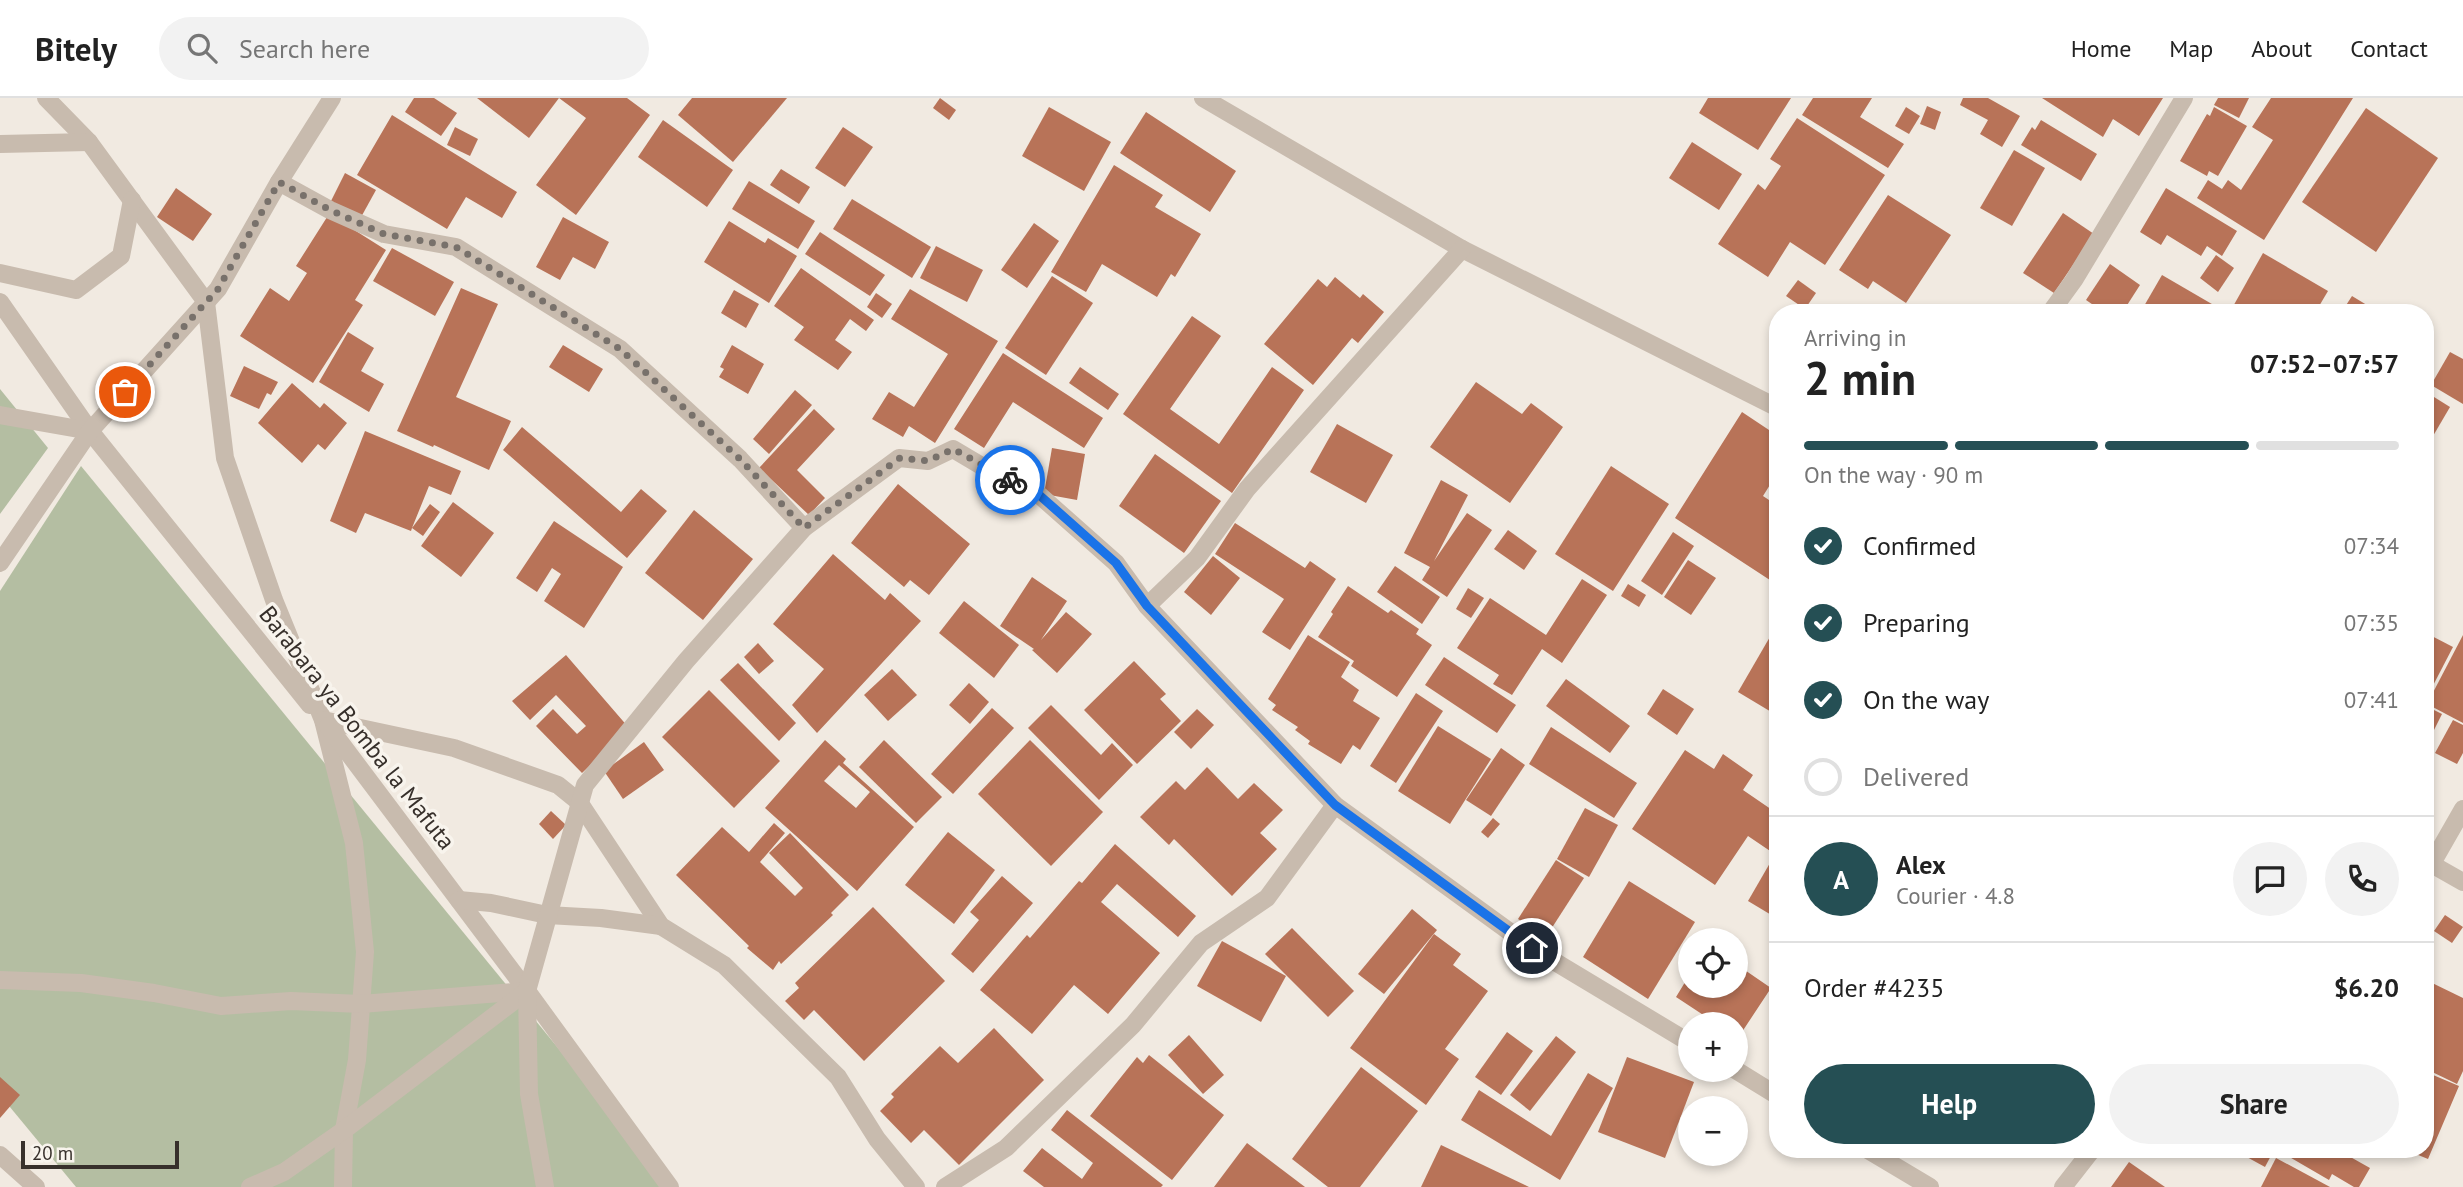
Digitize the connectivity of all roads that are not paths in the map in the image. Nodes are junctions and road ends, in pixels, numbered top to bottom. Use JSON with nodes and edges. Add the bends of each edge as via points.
{"nodes":[{"id":1,"x":46,"y":98,"type":"edge"},
{"id":2,"x":332,"y":98,"type":"edge"},
{"id":3,"x":1203,"y":98,"type":"edge"},
{"id":4,"x":2184,"y":98,"type":"edge"},
{"id":5,"x":89,"y":142,"type":"junction"},
{"id":6,"x":0,"y":144,"type":"edge"},
{"id":7,"x":279,"y":182,"type":"junction"},
{"id":8,"x":132,"y":200,"type":"junction"},
{"id":9,"x":1462,"y":249,"type":"junction"},
{"id":10,"x":0,"y":273,"type":"edge"},
{"id":11,"x":0,"y":302,"type":"edge"},
{"id":12,"x":206,"y":302,"type":"junction"},
{"id":13,"x":2057,"y":304,"type":"edge"},
{"id":14,"x":1769,"y":403,"type":"edge"},
{"id":15,"x":0,"y":415,"type":"edge"},
{"id":16,"x":90,"y":431,"type":"junction"},
{"id":17,"x":804,"y":528,"type":"junction"},
{"id":18,"x":0,"y":563,"type":"edge"},
{"id":19,"x":1147,"y":606,"type":"junction"},
{"id":20,"x":323,"y":720,"type":"junction"},
{"id":21,"x":579,"y":802,"type":"junction"},
{"id":22,"x":1335,"y":805,"type":"junction"},
{"id":23,"x":2463,"y":809,"type":"edge"},
{"id":24,"x":2434,"y":854,"type":"edge"},
{"id":25,"x":2434,"y":866,"type":"edge"},
{"id":26,"x":2463,"y":882,"type":"edge"},
{"id":27,"x":459,"y":900,"type":"junction"},
{"id":28,"x":547,"y":915,"type":"junction"},
{"id":29,"x":661,"y":926,"type":"junction"},
{"id":30,"x":0,"y":980,"type":"edge"},
{"id":31,"x":527,"y":991,"type":"junction"},
{"id":32,"x":361,"y":1004,"type":"junction"},
{"id":33,"x":1678,"y":1036,"type":"edge"},
{"id":34,"x":1748,"y":1078,"type":"edge"},
{"id":35,"x":1769,"y":1090,"type":"edge"},
{"id":36,"x":344,"y":1130,"type":"junction"},
{"id":37,"x":0,"y":1155,"type":"edge"},
{"id":38,"x":1881,"y":1158,"type":"edge"},
{"id":39,"x":2086,"y":1158,"type":"edge"},
{"id":40,"x":36,"y":1187,"type":"edge"},
{"id":41,"x":250,"y":1187,"type":"edge"},
{"id":42,"x":342,"y":1187,"type":"edge"},
{"id":43,"x":545,"y":1187,"type":"edge"},
{"id":44,"x":670,"y":1187,"type":"edge"},
{"id":45,"x":916,"y":1187,"type":"edge"},
{"id":46,"x":945,"y":1187,"type":"edge"},
{"id":47,"x":1930,"y":1187,"type":"edge"},
{"id":48,"x":2063,"y":1187,"type":"edge"}],
"edges":[{"from":1,"to":5,"type":"street"},
{"from":2,"to":7,"type":"street"},
{"from":3,"to":9,"type":"street"},
{"from":4,"to":13,"type":"street"},
{"from":5,"to":6,"type":"street"},
{"from":5,"to":8,"type":"street"},
{"from":7,"to":12,"type":"street"},
{"from":7,"to":17,"type":"street","via":[[384,234],[456,247],[620,349],[740,459]]},
{"from":8,"to":10,"type":"street","via":[[121,256],[76,290]]},
{"from":8,"to":12,"type":"street"},
{"from":9,"to":14,"type":"street"},
{"from":9,"to":19,"type":"street","via":[[1247,489],[1197,558]]},
{"from":11,"to":16,"type":"street","name":"Barabara ya Bomba la Mafuta"},
{"from":12,"to":16,"type":"street"},
{"from":12,"to":20,"type":"street","via":[[225,458],[274,600]]},
{"from":15,"to":16,"type":"street"},
{"from":16,"to":18,"type":"street"},
{"from":16,"to":20,"type":"street","name":"Barabara ya Bomba la Mafuta"},
{"from":17,"to":19,"type":"street","via":[[900,458],[928,461],[953,449],[1037,493],[1116,563]]},
{"from":17,"to":21,"type":"street","via":[[686,661],[585,785]]},
{"from":19,"to":22,"type":"street"},
{"from":20,"to":21,"type":"street","via":[[454,748],[558,785]]},
{"from":20,"to":27,"type":"street","name":"Barabara ya Bomba la Mafuta"},
{"from":20,"to":32,"type":"street","via":[[354,843],[365,952]]},
{"from":21,"to":28,"type":"street"},
{"from":21,"to":29,"type":"street"},
{"from":22,"to":33,"type":"street","via":[[1532,948]]},
{"from":22,"to":46,"type":"street","via":[[1268,898],[1201,943],[1133,1025],[1006,1148]]},
{"from":23,"to":24,"type":"street"},
{"from":25,"to":26,"type":"street"},
{"from":27,"to":28,"type":"street"},
{"from":27,"to":31,"type":"street","name":"Barabara ya Bomba la Mafuta"},
{"from":28,"to":29,"type":"street"},
{"from":28,"to":31,"type":"street"},
{"from":29,"to":45,"type":"street","via":[[724,965],[838,1077],[877,1139]]},
{"from":30,"to":32,"type":"street","via":[[81,983],[221,1006],[291,1001]]},
{"from":31,"to":32,"type":"street"},
{"from":31,"to":36,"type":"street"},
{"from":31,"to":43,"type":"street","via":[[528,1094]]},
{"from":31,"to":44,"type":"street","name":"Barabara ya Bomba la Mafuta"},
{"from":32,"to":36,"type":"street","via":[[357,1060]]},
{"from":34,"to":35,"type":"street"},
{"from":36,"to":41,"type":"street","via":[[284,1172]]},
{"from":36,"to":42,"type":"street"},
{"from":37,"to":40,"type":"street"},
{"from":38,"to":47,"type":"street"},
{"from":39,"to":48,"type":"street"}]}
